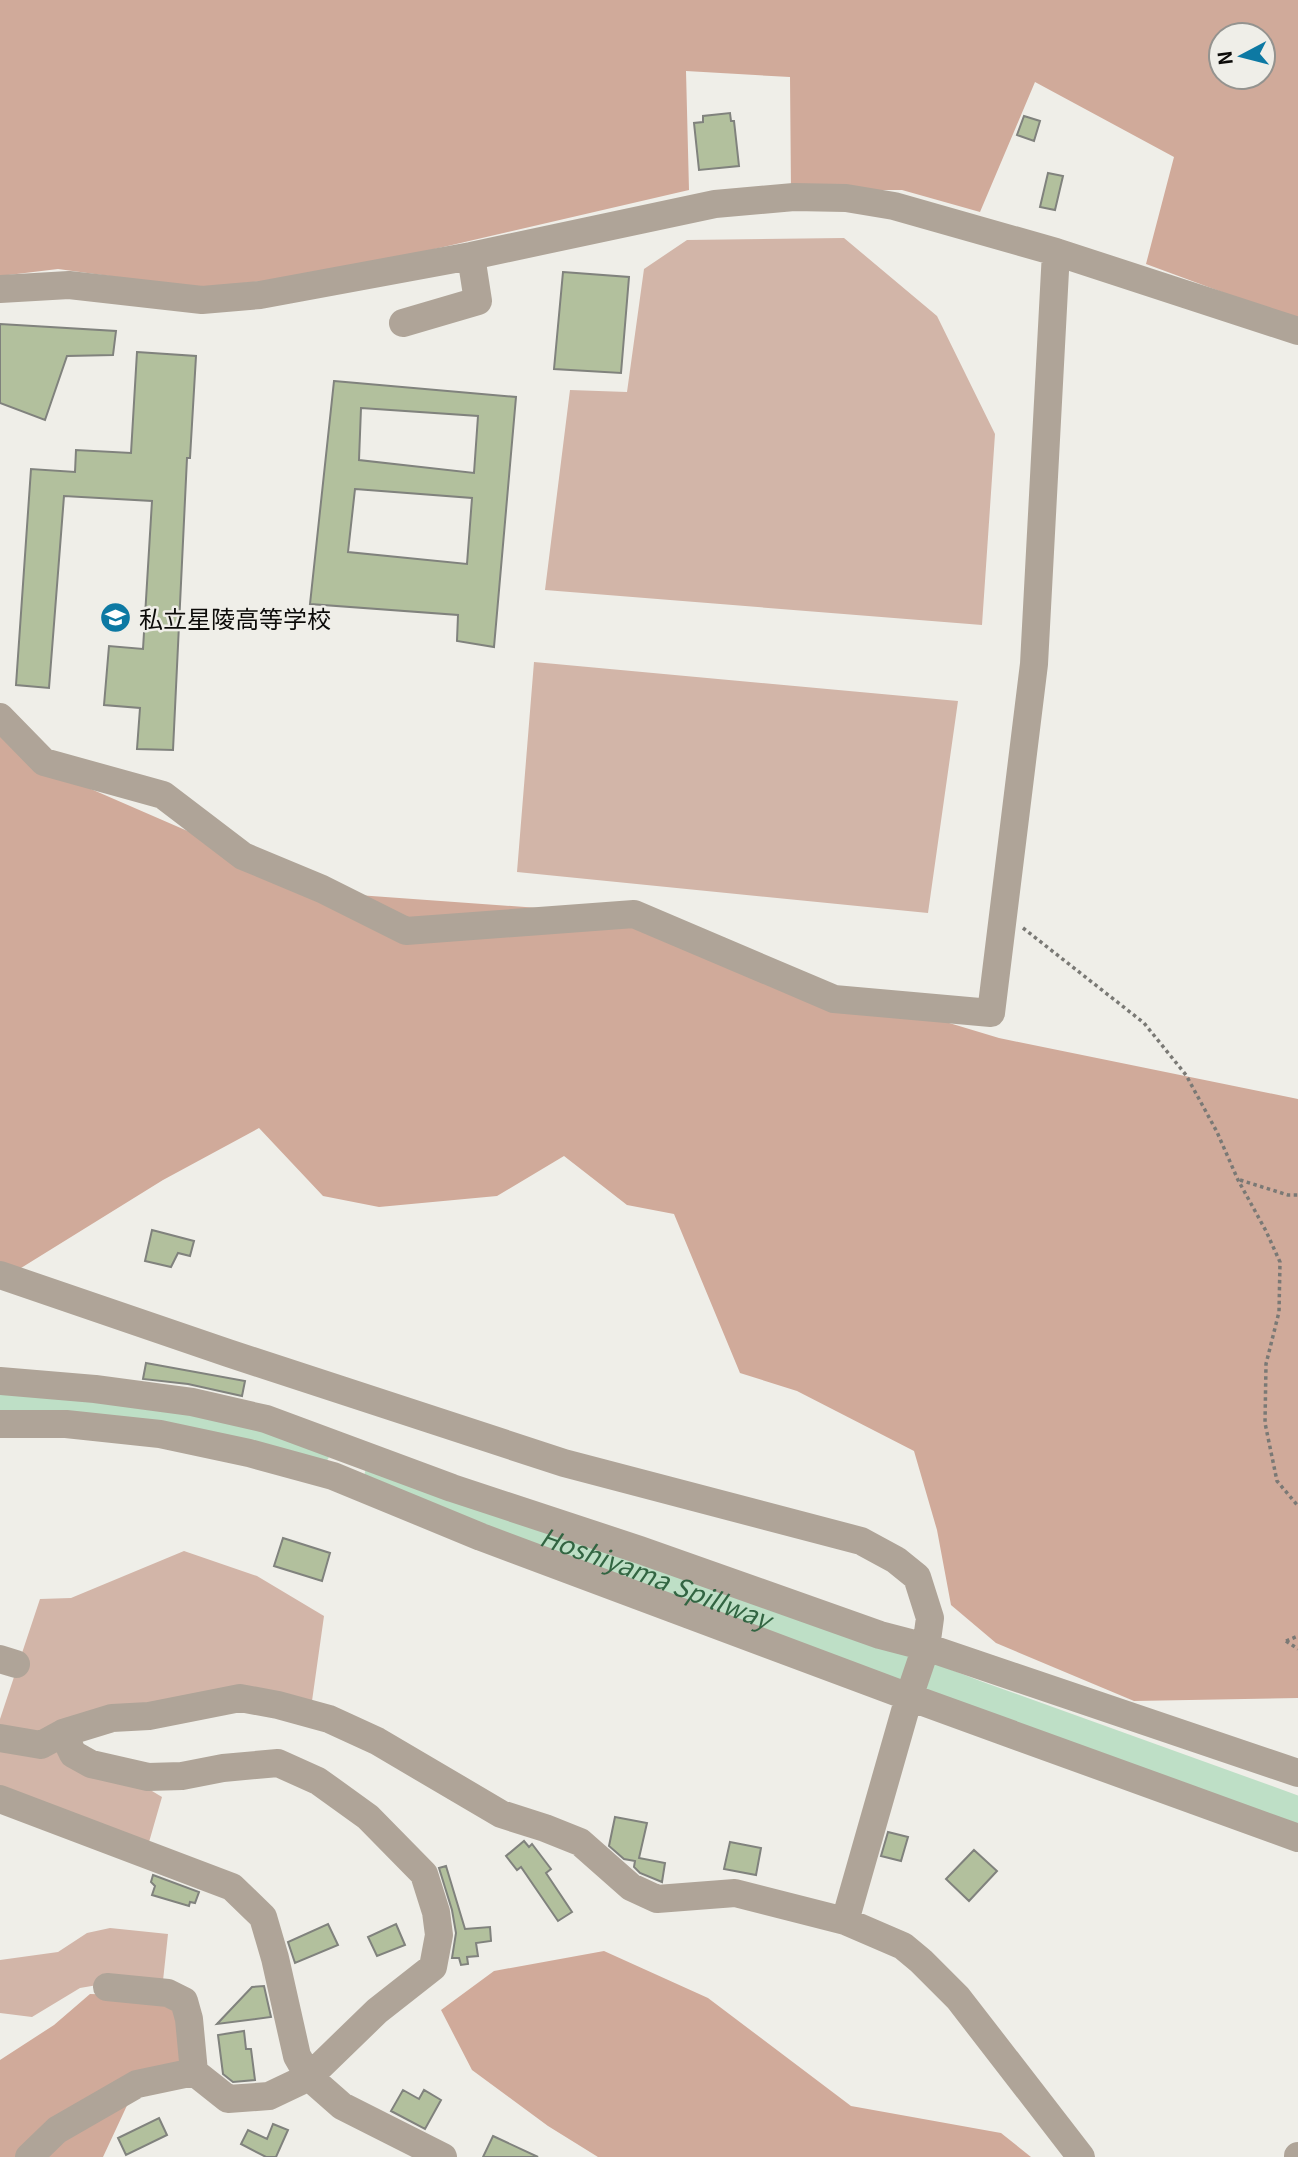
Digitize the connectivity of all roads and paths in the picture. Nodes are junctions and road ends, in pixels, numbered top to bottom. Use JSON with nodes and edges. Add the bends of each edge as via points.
{"nodes":[{"id":1,"x":1056,"y":252,"type":"junction"},
{"id":2,"x":471,"y":256,"type":"junction"},
{"id":3,"x":0,"y":289,"type":"edge"},
{"id":4,"x":403,"y":323,"type":"dead end"},
{"id":5,"x":1298,"y":331,"type":"edge"},
{"id":6,"x":0,"y":717,"type":"edge"},
{"id":7,"x":1018,"y":924,"type":"dead end"},
{"id":8,"x":1238,"y":1180,"type":"junction"},
{"id":9,"x":1298,"y":1195,"type":"edge"},
{"id":10,"x":0,"y":1275,"type":"edge"},
{"id":11,"x":0,"y":1381,"type":"edge"},
{"id":12,"x":0,"y":1424,"type":"edge"},
{"id":13,"x":1298,"y":1506,"type":"edge"},
{"id":14,"x":1298,"y":1636,"type":"edge"},
{"id":15,"x":926,"y":1647,"type":"junction"},
{"id":16,"x":1298,"y":1649,"type":"edge"},
{"id":17,"x":909,"y":1697,"type":"junction"},
{"id":18,"x":63,"y":1733,"type":"junction"},
{"id":19,"x":0,"y":1738,"type":"edge"},
{"id":20,"x":1298,"y":1773,"type":"edge"},
{"id":21,"x":0,"y":1799,"type":"edge"},
{"id":22,"x":1298,"y":1838,"type":"edge"},
{"id":23,"x":845,"y":1922,"type":"junction"},
{"id":24,"x":107,"y":1987,"type":"dead end"},
{"id":25,"x":194,"y":2072,"type":"junction"},
{"id":26,"x":309,"y":2077,"type":"junction"},
{"id":27,"x":30,"y":2157,"type":"edge"},
{"id":28,"x":443,"y":2157,"type":"edge"},
{"id":29,"x":1081,"y":2157,"type":"edge"}],
"edges":[{"from":1,"to":2,"type":"street","via":[[894,206],[846,198],[794,197],[715,204]]},
{"from":1,"to":5,"type":"street"},
{"from":1,"to":6,"type":"street","via":[[1034,664],[991,1013],[834,999],[634,915],[406,931],[243,856],[163,795],[44,762]]},
{"from":2,"to":3,"type":"street","via":[[260,295],[202,300],[69,285]]},
{"from":2,"to":4,"type":"street","via":[[478,301]]},
{"from":7,"to":8,"type":"path","via":[[1144,1023],[1186,1075]]},
{"from":8,"to":9,"type":"path"},
{"from":8,"to":13,"type":"path","via":[[1280,1262],[1279,1312],[1266,1364],[1265,1423],[1277,1481]]},
{"from":10,"to":15,"type":"street","via":[[564,1463],[861,1541],[917,1577],[930,1618]]},
{"from":11,"to":15,"type":"street","via":[[192,1402],[266,1419],[452,1488]]},
{"from":12,"to":17,"type":"street","via":[[66,1424],[159,1434],[333,1476],[481,1537]]},
{"from":14,"to":16,"type":"path","via":[[1286,1641]]},
{"from":15,"to":17,"type":"street"},
{"from":15,"to":20,"type":"street"},
{"from":17,"to":22,"type":"street"},
{"from":17,"to":23,"type":"street"},
{"from":18,"to":19,"type":"street","via":[[41,1745]]},
{"from":18,"to":23,"type":"street","via":[[112,1718],[149,1716],[240,1698],[278,1705],[329,1719],[377,1741],[501,1814],[580,1842],[631,1887],[657,1899],[735,1893]]},
{"from":18,"to":26,"type":"street","via":[[73,1754],[91,1764],[148,1777],[278,1763],[318,1782],[368,1817],[424,1874],[439,1935],[433,1967],[377,2011]]},
{"from":21,"to":26,"type":"street","via":[[232,1887],[263,1917],[297,2056]]},
{"from":23,"to":29,"type":"street","via":[[903,1946],[921,1961],[958,1998]]},
{"from":24,"to":25,"type":"street","via":[[167,1993],[184,2001]]},
{"from":25,"to":26,"type":"street","via":[[228,2099],[269,2096]]},
{"from":25,"to":27,"type":"street","via":[[137,2084],[57,2130]]},
{"from":26,"to":28,"type":"street","via":[[342,2106]]}]}
